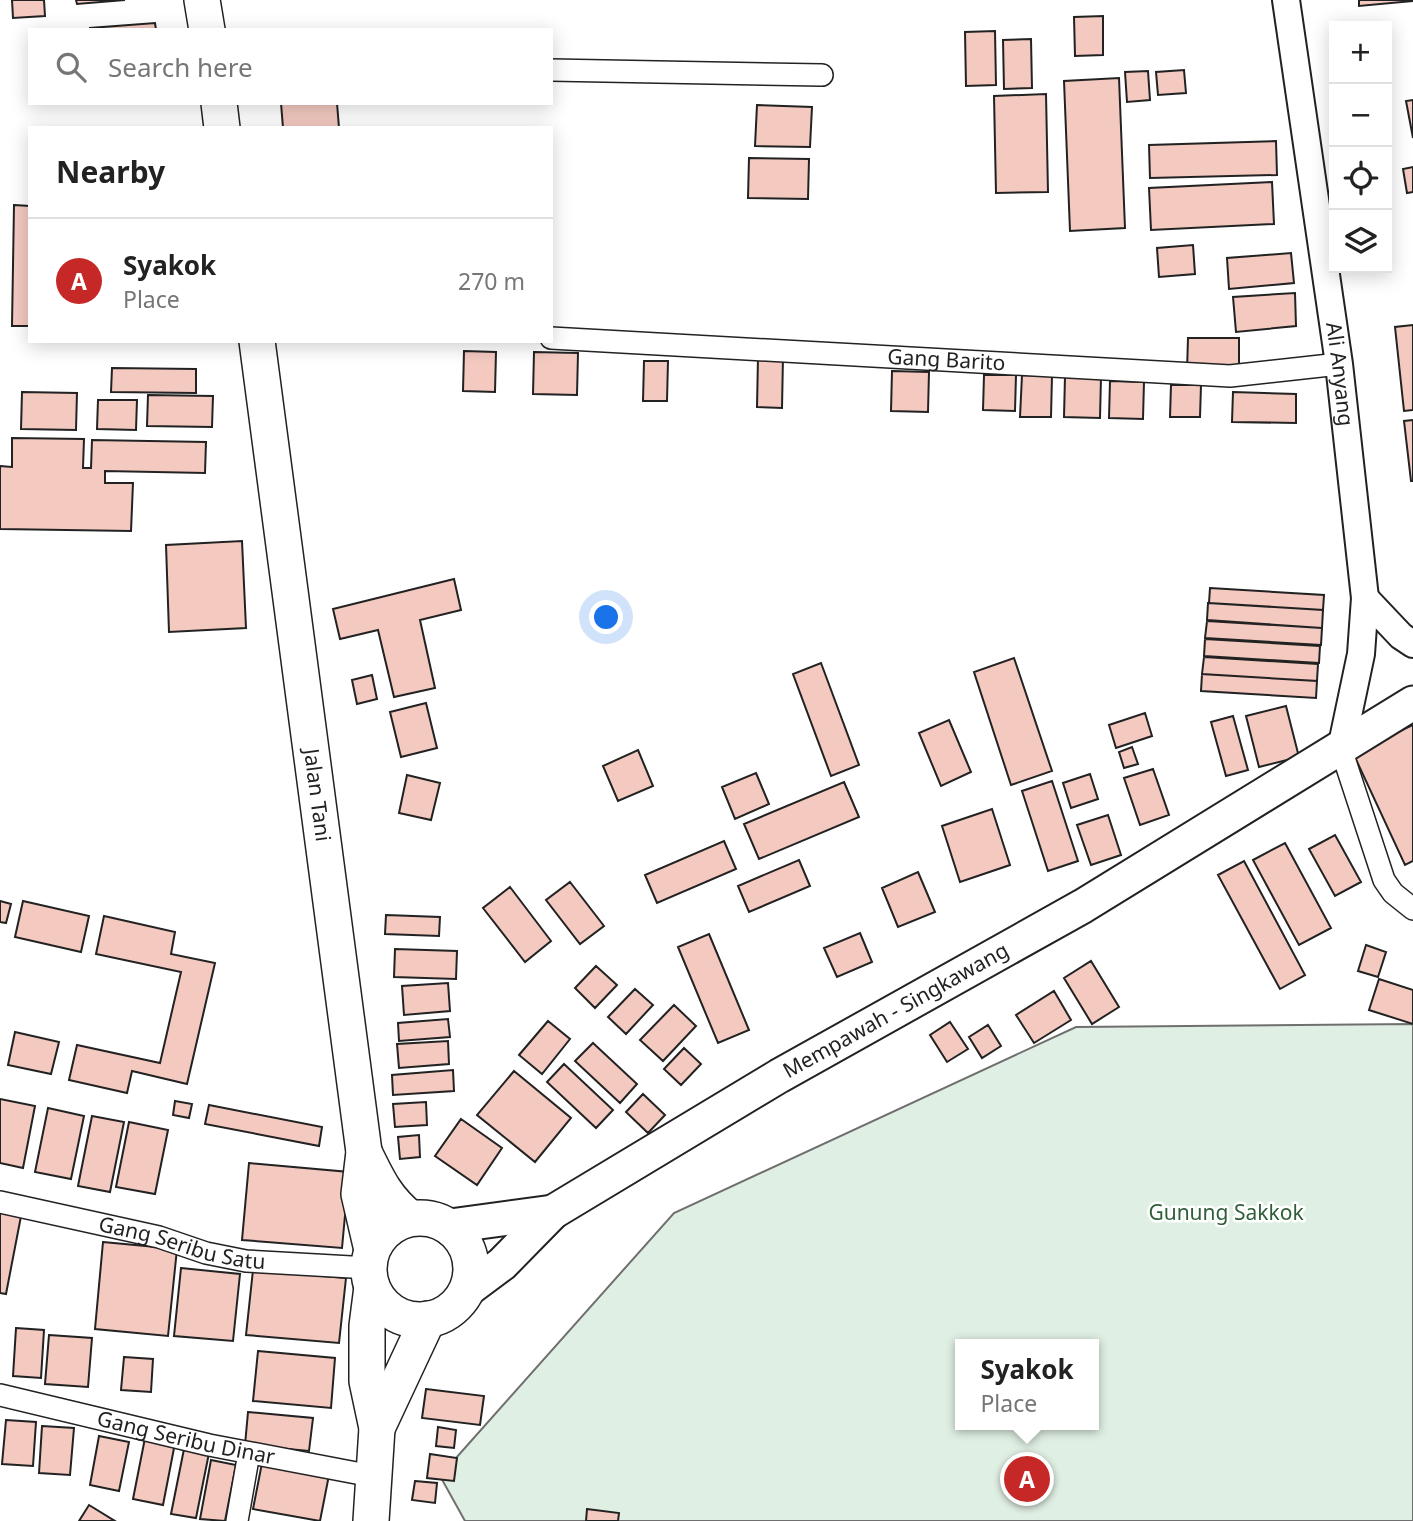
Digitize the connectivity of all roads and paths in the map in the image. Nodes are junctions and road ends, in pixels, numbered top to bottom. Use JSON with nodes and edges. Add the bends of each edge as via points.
{"nodes":[{"id":1,"x":202,"y":0,"type":"edge"},
{"id":2,"x":1286,"y":0,"type":"edge"},
{"id":3,"x":207,"y":28,"type":"edge"},
{"id":4,"x":553,"y":71,"type":"edge"},
{"id":5,"x":822,"y":75,"type":"dead end"},
{"id":6,"x":219,"y":105,"type":"edge"},
{"id":7,"x":222,"y":126,"type":"edge"},
{"id":8,"x":553,"y":338,"type":"edge"},
{"id":9,"x":257,"y":343,"type":"edge"},
{"id":10,"x":1339,"y":364,"type":"junction"},
{"id":11,"x":1365,"y":597,"type":"junction"},
{"id":12,"x":1413,"y":644,"type":"edge"},
{"id":13,"x":1413,"y":704,"type":"edge"},
{"id":14,"x":1341,"y":749,"type":"junction"},
{"id":15,"x":1413,"y":909,"type":"edge"},
{"id":16,"x":363,"y":1152,"type":"junction"},
{"id":17,"x":0,"y":1202,"type":"edge"},
{"id":18,"x":553,"y":1212,"type":"junction"},
{"id":19,"x":410,"y":1218,"type":"junction"},
{"id":20,"x":450,"y":1226,"type":"junction"},
{"id":21,"x":371,"y":1269,"type":"junction"},
{"id":22,"x":467,"y":1290,"type":"junction"},
{"id":23,"x":428,"y":1320,"type":"junction"},
{"id":24,"x":0,"y":1395,"type":"edge"},
{"id":25,"x":377,"y":1428,"type":"junction"},
{"id":26,"x":249,"y":1453,"type":"junction"},
{"id":27,"x":372,"y":1476,"type":"junction"},
{"id":28,"x":237,"y":1521,"type":"edge"},
{"id":29,"x":371,"y":1521,"type":"edge"}],
"edges":[{"from":1,"to":3,"type":"highway"},
{"from":2,"to":10,"type":"street","name":"Ali Anyang"},
{"from":4,"to":5,"type":"street"},
{"from":6,"to":7,"type":"highway"},
{"from":8,"to":10,"type":"street","name":"Gang Barito","via":[[1230,376]]},
{"from":9,"to":16,"type":"highway","name":"Jalan Tani"},
{"from":10,"to":11,"type":"street","name":"Ali Anyang"},
{"from":11,"to":12,"type":"street"},
{"from":11,"to":14,"type":"street","name":"Ali Anyang","via":[[1361,654]]},
{"from":13,"to":14,"type":"main road","name":"Mempawah - Singkawang"},
{"from":14,"to":15,"type":"street","via":[[1384,880]]},
{"from":14,"to":18,"type":"main road","name":"Mempawah - Singkawang","via":[[1051,925],[779,1076]]},
{"from":16,"to":19,"type":"highway","via":[[393,1205]]},
{"from":16,"to":21,"type":"highway","name":"Jalan Tani","via":[[359,1195]]},
{"from":17,"to":21,"type":"street","name":"Gang Seribu Satu","via":[[159,1237],[246,1262]]},
{"from":18,"to":20,"type":"main road"},
{"from":18,"to":22,"type":"main road","name":"Mempawah - Singkawang","via":[[502,1264]]},
{"from":19,"to":20,"type":"highway","via":[[424,1217]]},
{"from":19,"to":21,"type":"highway","via":[[387,1229]]},
{"from":20,"to":22,"type":"highway","via":[[469,1255]]},
{"from":21,"to":23,"type":"highway","via":[[388,1310],[400,1317]]},
{"from":21,"to":25,"type":"highway","via":[[367,1381]]},
{"from":22,"to":23,"type":"highway","via":[[455,1306]]},
{"from":23,"to":25,"type":"highway"},
{"from":24,"to":26,"type":"street","name":"Gang Seribu Dinar"},
{"from":25,"to":27,"type":"highway"},
{"from":26,"to":27,"type":"street","name":"Gang Seribu Dinar"},
{"from":26,"to":28,"type":"street"},
{"from":27,"to":29,"type":"highway"}]}
